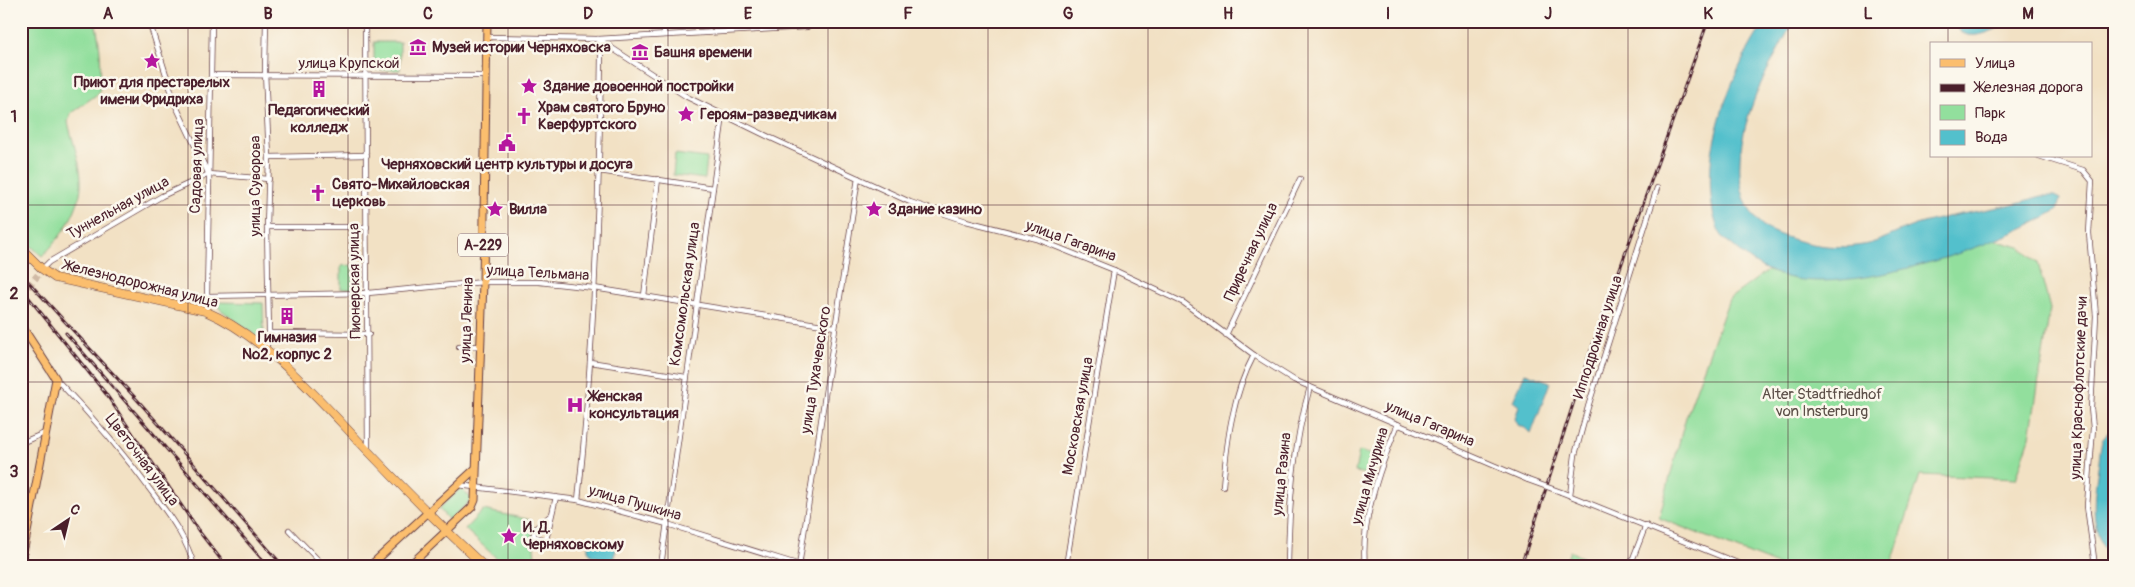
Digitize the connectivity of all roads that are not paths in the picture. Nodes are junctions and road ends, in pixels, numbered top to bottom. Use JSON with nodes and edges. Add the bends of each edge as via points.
{"nodes":[{"id":1,"x":149,"y":21,"type":"edge"},
{"id":2,"x":212,"y":21,"type":"edge"},
{"id":3,"x":266,"y":21,"type":"edge"},
{"id":4,"x":365,"y":21,"type":"edge"},
{"id":5,"x":487,"y":21,"type":"edge"},
{"id":6,"x":664,"y":21,"type":"edge"},
{"id":7,"x":806,"y":27,"type":"dead end"},
{"id":8,"x":664,"y":34,"type":"junction"},
{"id":9,"x":486,"y":37,"type":"junction"},
{"id":10,"x":598,"y":39,"type":"junction"},
{"id":11,"x":213,"y":75,"type":"junction"},
{"id":12,"x":266,"y":75,"type":"junction"},
{"id":13,"x":366,"y":76,"type":"junction"},
{"id":14,"x":486,"y":76,"type":"junction"},
{"id":15,"x":724,"y":115,"type":"junction"},
{"id":16,"x":367,"y":155,"type":"junction"},
{"id":17,"x":269,"y":157,"type":"junction"},
{"id":18,"x":2046,"y":158,"type":"edge"},
{"id":19,"x":599,"y":171,"type":"junction"},
{"id":20,"x":209,"y":174,"type":"junction"},
{"id":21,"x":858,"y":178,"type":"junction"},
{"id":22,"x":269,"y":179,"type":"junction"},
{"id":23,"x":658,"y":179,"type":"junction"},
{"id":24,"x":1300,"y":179,"type":"dead end"},
{"id":25,"x":713,"y":188,"type":"junction"},
{"id":26,"x":1657,"y":188,"type":"dead end"},
{"id":27,"x":267,"y":227,"type":"junction"},
{"id":28,"x":367,"y":227,"type":"junction"},
{"id":29,"x":21,"y":248,"type":"edge"},
{"id":30,"x":1114,"y":270,"type":"junction"},
{"id":31,"x":40,"y":272,"type":"junction"},
{"id":32,"x":483,"y":282,"type":"junction"},
{"id":33,"x":594,"y":288,"type":"junction"},
{"id":34,"x":268,"y":294,"type":"junction"},
{"id":35,"x":368,"y":294,"type":"junction"},
{"id":36,"x":207,"y":296,"type":"junction"},
{"id":37,"x":644,"y":296,"type":"junction"},
{"id":38,"x":696,"y":306,"type":"junction"},
{"id":39,"x":205,"y":311,"type":"junction"},
{"id":40,"x":21,"y":325,"type":"edge"},
{"id":41,"x":836,"y":327,"type":"junction"},
{"id":42,"x":269,"y":333,"type":"junction"},
{"id":43,"x":369,"y":334,"type":"junction"},
{"id":44,"x":1226,"y":335,"type":"junction"},
{"id":45,"x":480,"y":346,"type":"junction"},
{"id":46,"x":459,"y":348,"type":"dead end"},
{"id":47,"x":266,"y":351,"type":"junction"},
{"id":48,"x":1254,"y":355,"type":"junction"},
{"id":49,"x":590,"y":362,"type":"junction"},
{"id":50,"x":686,"y":377,"type":"junction"},
{"id":51,"x":56,"y":379,"type":"junction"},
{"id":52,"x":1310,"y":387,"type":"junction"},
{"id":53,"x":1398,"y":424,"type":"junction"},
{"id":54,"x":46,"y":432,"type":"junction"},
{"id":55,"x":21,"y":443,"type":"edge"},
{"id":56,"x":368,"y":451,"type":"junction"},
{"id":57,"x":475,"y":469,"type":"junction"},
{"id":58,"x":458,"y":485,"type":"junction"},
{"id":59,"x":1223,"y":486,"type":"dead end"},
{"id":60,"x":475,"y":488,"type":"junction"},
{"id":61,"x":1570,"y":496,"type":"junction"},
{"id":62,"x":556,"y":497,"type":"junction"},
{"id":63,"x":578,"y":500,"type":"junction"},
{"id":64,"x":428,"y":512,"type":"junction"},
{"id":65,"x":552,"y":515,"type":"junction"},
{"id":66,"x":667,"y":524,"type":"junction"},
{"id":67,"x":1646,"y":525,"type":"junction"},
{"id":68,"x":289,"y":530,"type":"dead end"},
{"id":69,"x":447,"y":530,"type":"junction"},
{"id":70,"x":21,"y":564,"type":"edge"},
{"id":71,"x":480,"y":564,"type":"edge"},
{"id":72,"x":194,"y":566,"type":"edge"},
{"id":73,"x":324,"y":566,"type":"edge"},
{"id":74,"x":370,"y":566,"type":"edge"},
{"id":75,"x":409,"y":566,"type":"edge"},
{"id":76,"x":661,"y":566,"type":"edge"},
{"id":77,"x":800,"y":566,"type":"edge"},
{"id":78,"x":1066,"y":566,"type":"edge"},
{"id":79,"x":1288,"y":566,"type":"edge"},
{"id":80,"x":1365,"y":566,"type":"edge"},
{"id":81,"x":1630,"y":566,"type":"edge"},
{"id":82,"x":1745,"y":566,"type":"edge"},
{"id":83,"x":2095,"y":566,"type":"edge"}],
"edges":[{"from":1,"to":20,"type":"street","via":[[176,106]]},
{"from":2,"to":11,"type":"street","name":"Садовая улица"},
{"from":3,"to":12,"type":"street","name":"улица Суворова"},
{"from":4,"to":13,"type":"street","name":"Пионерская улица"},
{"from":5,"to":9,"type":"main road","name":"улица Ленина","number":"А-229"},
{"from":6,"to":8,"type":"street"},
{"from":7,"to":8,"type":"street"},
{"from":8,"to":10,"type":"street"},
{"from":9,"to":10,"type":"street"},
{"from":9,"to":14,"type":"main road","name":"улица Ленина","number":"А-229"},
{"from":10,"to":15,"type":"street","name":"улица Гагарина","via":[[687,97]]},
{"from":10,"to":19,"type":"street","via":[[601,54]]},
{"from":11,"to":12,"type":"street","name":"улица Крупской"},
{"from":11,"to":20,"type":"street","name":"Садовая улица"},
{"from":12,"to":13,"type":"street","name":"улица Крупской"},
{"from":12,"to":17,"type":"street","name":"улица Суворова"},
{"from":13,"to":14,"type":"street","name":"улица Крупской"},
{"from":13,"to":16,"type":"street","name":"Пионерская улица"},
{"from":14,"to":32,"type":"main road","name":"улица Ленина","number":"А-229"},
{"from":15,"to":21,"type":"street","name":"улица Гагарина"},
{"from":15,"to":25,"type":"street","name":"Комсомольская улица"},
{"from":16,"to":17,"type":"street"},
{"from":16,"to":28,"type":"street","name":"Пионерская улица"},
{"from":17,"to":22,"type":"street","name":"улица Суворова"},
{"from":18,"to":83,"type":"street","name":"улица Краснофлотские дачи","via":[[2083,170],[2092,181],[2089,233],[2096,316],[2087,506]]},
{"from":19,"to":23,"type":"street"},
{"from":19,"to":33,"type":"street"},
{"from":20,"to":22,"type":"street","name":"Туннельная улица"},
{"from":20,"to":31,"type":"street","name":"Туннельная улица","via":[[111,224],[49,262]]},
{"from":20,"to":36,"type":"street","name":"Садовая улица"},
{"from":21,"to":30,"type":"street","name":"улица Гагарина","via":[[910,202],[1036,239]]},
{"from":21,"to":41,"type":"street","name":"улица Тухачевского"},
{"from":22,"to":27,"type":"street","name":"улица Суворова"},
{"from":23,"to":25,"type":"street"},
{"from":23,"to":37,"type":"street"},
{"from":24,"to":44,"type":"street","name":"Приречная улица"},
{"from":25,"to":38,"type":"street","name":"Комсомольская улица"},
{"from":26,"to":61,"type":"street","name":"Ипподромная улица","via":[[1588,407],[1575,455]]},
{"from":27,"to":28,"type":"street"},
{"from":27,"to":34,"type":"street","name":"улица Суворова"},
{"from":28,"to":35,"type":"street","name":"Пионерская улица"},
{"from":29,"to":31,"type":"highway","name":"Железнодорожная улица"},
{"from":30,"to":44,"type":"street","name":"улица Гагарина","via":[[1184,303]]},
{"from":30,"to":78,"type":"street","name":"Московская улица"},
{"from":31,"to":39,"type":"highway","name":"Железнодорожная улица","via":[[65,281]]},
{"from":32,"to":33,"type":"street","name":"улица Тельмана","via":[[539,282]]},
{"from":32,"to":35,"type":"street","name":"улица Тельмана"},
{"from":32,"to":45,"type":"main road","name":"улица Ленина","number":"А-229"},
{"from":33,"to":37,"type":"street","name":"улица Тельмана"},
{"from":33,"to":49,"type":"street"},
{"from":34,"to":35,"type":"street","name":"улица Тельмана"},
{"from":34,"to":36,"type":"street","name":"улица Тельмана"},
{"from":34,"to":42,"type":"street","name":"улица Суворова"},
{"from":35,"to":43,"type":"street","name":"Пионерская улица"},
{"from":36,"to":39,"type":"street","name":"Садовая улица"},
{"from":37,"to":38,"type":"street","name":"улица Тельмана"},
{"from":38,"to":41,"type":"street","name":"улица Тельмана"},
{"from":38,"to":50,"type":"street","name":"Комсомольская улица"},
{"from":39,"to":47,"type":"highway","name":"Железнодорожная улица","via":[[220,317]]},
{"from":40,"to":51,"type":"main road"},
{"from":41,"to":77,"type":"street","name":"улица Тухачевского"},
{"from":42,"to":43,"type":"street"},
{"from":42,"to":47,"type":"street","name":"улица Суворова"},
{"from":43,"to":56,"type":"street","name":"Пионерская улица"},
{"from":44,"to":48,"type":"street","name":"улица Гагарина"},
{"from":45,"to":46,"type":"street"},
{"from":45,"to":57,"type":"main road","name":"улица Ленина","number":"А-229"},
{"from":47,"to":56,"type":"highway","name":"Железнодорожная улица","via":[[297,376]]},
{"from":48,"to":52,"type":"street","name":"улица Гагарина","via":[[1278,372]]},
{"from":48,"to":59,"type":"street","via":[[1235,401]]},
{"from":49,"to":50,"type":"street"},
{"from":49,"to":63,"type":"street","via":[[588,416]]},
{"from":50,"to":66,"type":"street","name":"Комсомольская улица"},
{"from":51,"to":54,"type":"main road"},
{"from":51,"to":72,"type":"street","name":"Цветочная улица","via":[[97,421],[133,465],[166,512],[190,552]]},
{"from":52,"to":53,"type":"street","name":"улица Гагарина"},
{"from":52,"to":79,"type":"street","name":"улица Разина","via":[[1303,410],[1291,502]]},
{"from":53,"to":61,"type":"street","name":"улица Гагарина","bridge":true},
{"from":53,"to":80,"type":"street","name":"улица Мичурина","via":[[1370,508]]},
{"from":54,"to":55,"type":"street"},
{"from":54,"to":70,"type":"main road"},
{"from":56,"to":64,"type":"highway","name":"Железнодорожная улица"},
{"from":57,"to":58,"type":"main road"},
{"from":57,"to":60,"type":"main road","name":"улица Ленина"},
{"from":58,"to":60,"type":"street","name":"улица Пушкина"},
{"from":58,"to":64,"type":"main road"},
{"from":60,"to":62,"type":"street","name":"улица Пушкина"},
{"from":60,"to":69,"type":"main road","name":"улица Ленина","via":[[472,507]]},
{"from":61,"to":67,"type":"street"},
{"from":62,"to":63,"type":"street","name":"улица Пушкина"},
{"from":62,"to":65,"type":"street"},
{"from":63,"to":66,"type":"street","name":"улица Пушкина"},
{"from":64,"to":69,"type":"highway","name":"Железнодорожная улица"},
{"from":64,"to":74,"type":"main road"},
{"from":65,"to":65,"type":"street","via":[[546,540],[533,536],[536,528]]},
{"from":66,"to":76,"type":"street","name":"Комсомольская улица"},
{"from":66,"to":77,"type":"street","name":"улица Пушкина"},
{"from":67,"to":81,"type":"street"},
{"from":67,"to":82,"type":"street"},
{"from":68,"to":73,"type":"street"},
{"from":69,"to":71,"type":"highway","name":"Железнодорожная улица"},
{"from":69,"to":75,"type":"main road","name":"улица Ленина"}]}
